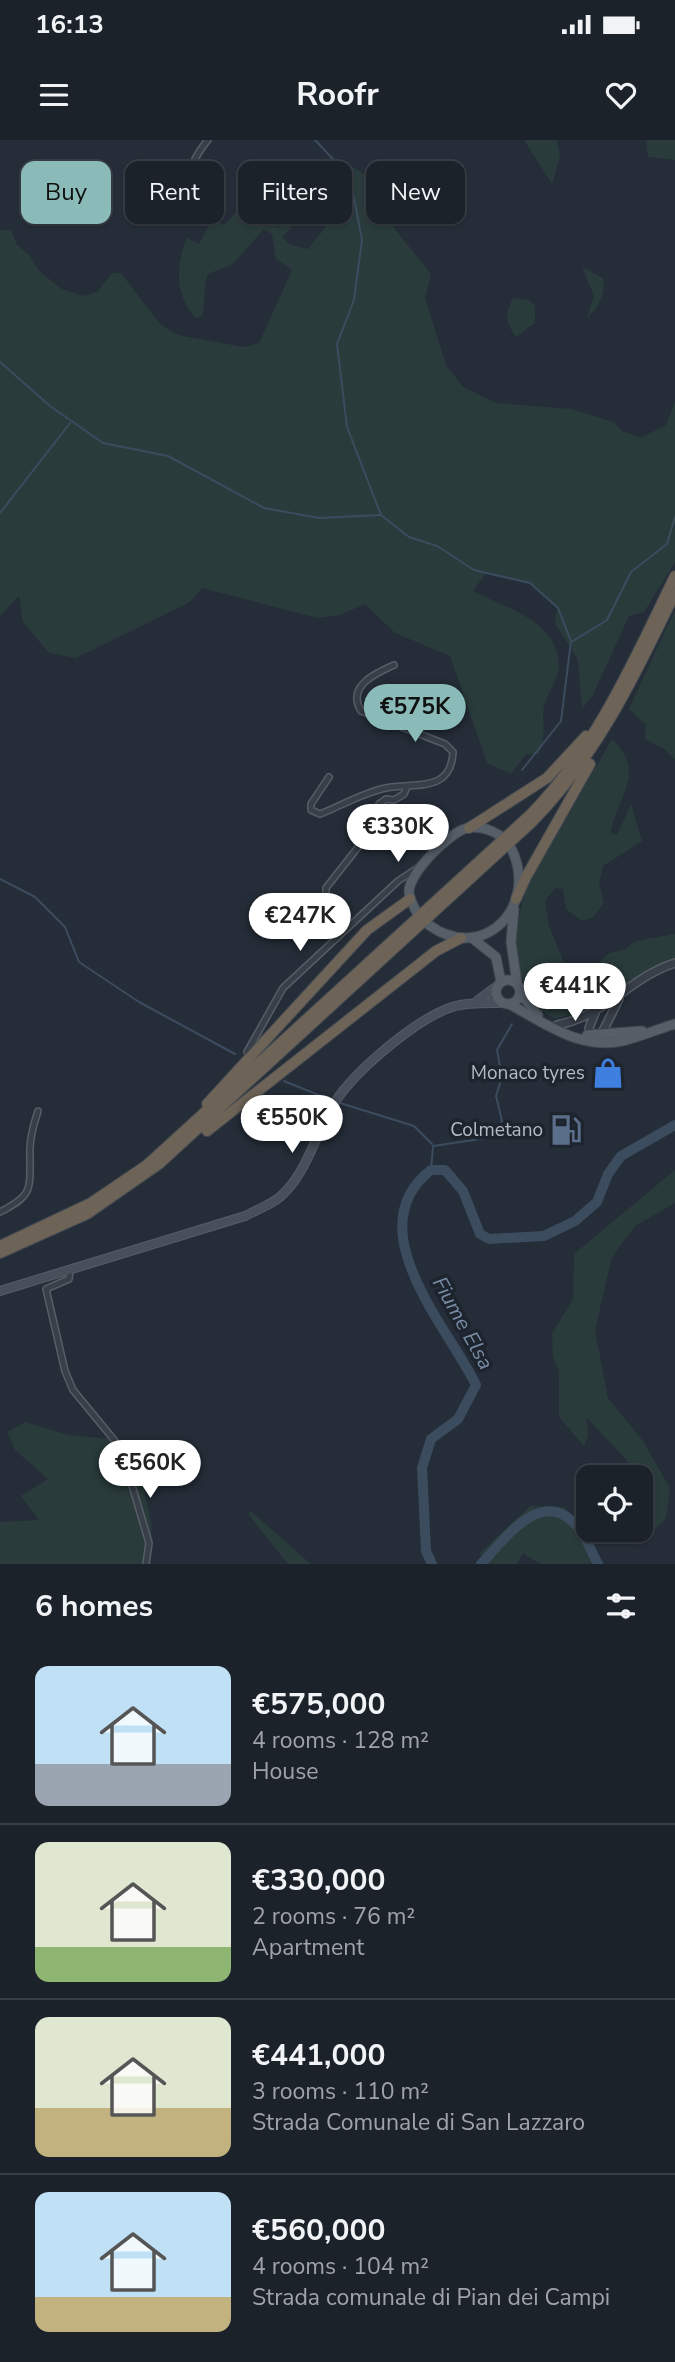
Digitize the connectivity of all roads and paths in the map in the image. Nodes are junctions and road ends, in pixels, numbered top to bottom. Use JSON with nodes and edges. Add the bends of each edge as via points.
{"nodes":[{"id":1,"x":208,"y":140,"type":"edge"},
{"id":2,"x":195,"y":161,"type":"edge"},
{"id":3,"x":675,"y":575,"type":"edge"},
{"id":4,"x":675,"y":593,"type":"edge"},
{"id":5,"x":669,"y":606,"type":"junction"},
{"id":6,"x":394,"y":665,"type":"dead end"},
{"id":7,"x":329,"y":777,"type":"dead end"},
{"id":8,"x":407,"y":787,"type":"junction"},
{"id":9,"x":469,"y":828,"type":"junction"},
{"id":10,"x":499,"y":835,"type":"dead end"},
{"id":11,"x":511,"y":848,"type":"dead end"},
{"id":12,"x":421,"y":866,"type":"junction"},
{"id":13,"x":393,"y":886,"type":"junction"},
{"id":14,"x":410,"y":895,"type":"junction"},
{"id":15,"x":515,"y":902,"type":"junction"},
{"id":16,"x":416,"y":911,"type":"dead end"},
{"id":17,"x":429,"y":925,"type":"dead end"},
{"id":18,"x":338,"y":937,"type":"junction"},
{"id":19,"x":472,"y":937,"type":"junction"},
{"id":20,"x":461,"y":938,"type":"junction"},
{"id":21,"x":675,"y":963,"type":"edge"},
{"id":22,"x":517,"y":983,"type":"junction"},
{"id":23,"x":499,"y":984,"type":"junction"},
{"id":24,"x":521,"y":994,"type":"junction"},
{"id":25,"x":621,"y":996,"type":"junction"},
{"id":26,"x":474,"y":1003,"type":"junction"},
{"id":27,"x":506,"y":1003,"type":"junction"},
{"id":28,"x":596,"y":1013,"type":"junction"},
{"id":29,"x":612,"y":1015,"type":"junction"},
{"id":30,"x":675,"y":1024,"type":"edge"},
{"id":31,"x":556,"y":1028,"type":"junction"},
{"id":32,"x":595,"y":1037,"type":"junction"},
{"id":33,"x":626,"y":1037,"type":"junction"},
{"id":34,"x":247,"y":1052,"type":"dead end"},
{"id":35,"x":38,"y":1111,"type":"dead end"},
{"id":36,"x":0,"y":1212,"type":"edge"},
{"id":37,"x":65,"y":1225,"type":"junction"},
{"id":38,"x":5,"y":1244,"type":"edge"},
{"id":39,"x":0,"y":1254,"type":"edge"},
{"id":40,"x":70,"y":1270,"type":"junction"},
{"id":41,"x":0,"y":1291,"type":"edge"},
{"id":42,"x":146,"y":1564,"type":"edge"}],
"edges":[{"from":1,"to":2,"type":"street"},
{"from":3,"to":9,"type":"highway","via":[[665,584],[608,699],[580,744],[547,778]]},
{"from":3,"to":38,"type":"highway","via":[[591,739],[531,814],[147,1165],[91,1203]]},
{"from":4,"to":5,"type":"highway"},
{"from":5,"to":15,"type":"highway","via":[[667,621],[621,713]]},
{"from":5,"to":37,"type":"highway","via":[[595,746],[532,822],[174,1152],[112,1199]]},
{"from":6,"to":8,"type":"street","via":[[370,675],[358,694],[361,710],[426,734],[453,752],[446,776],[431,784]]},
{"from":7,"to":8,"type":"street","via":[[311,804],[311,810],[320,814],[384,788]]},
{"from":8,"to":18,"type":"street","via":[[404,794],[379,804],[366,837],[327,888],[325,898]]},
{"from":9,"to":10,"type":"main road"},
{"from":9,"to":12,"type":"main road"},
{"from":11,"to":15,"type":"main road","via":[[520,874]]},
{"from":12,"to":13,"type":"street"},
{"from":12,"to":14,"type":"main road"},
{"from":13,"to":14,"type":"street","via":[[401,884]]},
{"from":13,"to":18,"type":"street"},
{"from":14,"to":16,"type":"main road"},
{"from":14,"to":38,"type":"highway","via":[[367,930],[214,1096],[147,1158],[104,1190]]},
{"from":15,"to":19,"type":"main road","via":[[499,927]]},
{"from":15,"to":22,"type":"main road","via":[[511,942]]},
{"from":17,"to":20,"type":"main road"},
{"from":18,"to":34,"type":"street","via":[[280,991]]},
{"from":19,"to":20,"type":"main road"},
{"from":19,"to":23,"type":"main road","via":[[496,957]]},
{"from":20,"to":37,"type":"highway","via":[[436,951],[132,1192],[91,1218]]},
{"from":21,"to":25,"type":"street","via":[[652,972]]},
{"from":22,"to":23,"type":"main road","via":[[507,979]]},
{"from":22,"to":24,"type":"main road"},
{"from":23,"to":26,"type":"main road"},
{"from":23,"to":27,"type":"main road","via":[[498,998]]},
{"from":24,"to":27,"type":"main road","via":[[517,1001]]},
{"from":24,"to":31,"type":"main road","via":[[534,1012]]},
{"from":25,"to":28,"type":"street"},
{"from":25,"to":29,"type":"street"},
{"from":26,"to":27,"type":"main road"},
{"from":26,"to":40,"type":"main road","via":[[428,1019],[348,1086],[298,1175],[277,1198],[245,1216]]},
{"from":27,"to":31,"type":"main road"},
{"from":28,"to":31,"type":"street"},
{"from":28,"to":32,"type":"street","via":[[589,1026]]},
{"from":29,"to":32,"type":"street"},
{"from":29,"to":33,"type":"street"},
{"from":30,"to":33,"type":"main road"},
{"from":31,"to":32,"type":"main road"},
{"from":31,"to":33,"type":"main road","via":[[587,1041]]},
{"from":32,"to":33,"type":"main road"},
{"from":35,"to":36,"type":"street","via":[[30,1145],[30,1189]]},
{"from":37,"to":39,"type":"highway"},
{"from":40,"to":41,"type":"main road"},
{"from":40,"to":42,"type":"street","via":[[69,1279],[46,1289],[65,1371],[73,1390],[115,1441],[126,1465],[149,1542]]}]}
